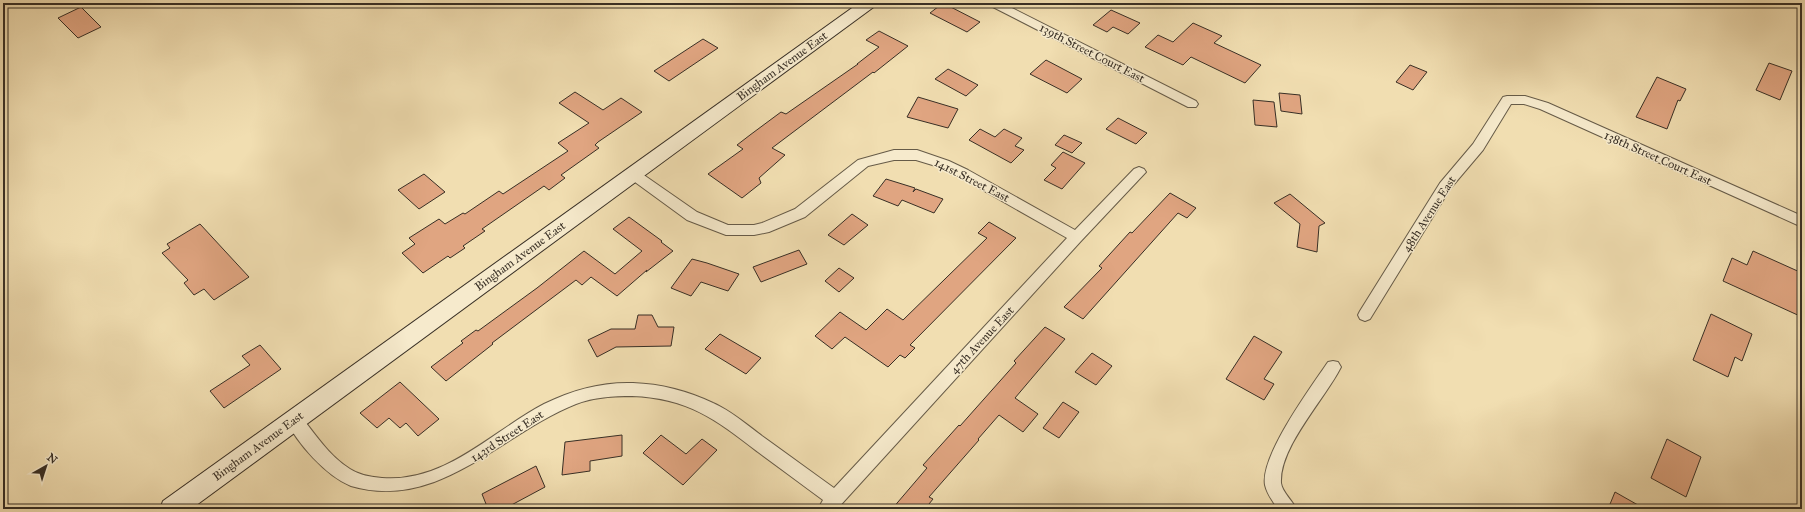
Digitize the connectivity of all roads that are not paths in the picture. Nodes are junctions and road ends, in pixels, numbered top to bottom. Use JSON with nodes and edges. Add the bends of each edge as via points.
{"nodes":[{"id":1,"x":869,"y":3,"type":"edge"},
{"id":2,"x":993,"y":3,"type":"edge"},
{"id":3,"x":1512,"y":100,"type":"joint"},
{"id":4,"x":1192,"y":104,"type":"dead end"},
{"id":5,"x":1139,"y":172,"type":"dead end"},
{"id":6,"x":633,"y":174,"type":"junction"},
{"id":7,"x":1802,"y":222,"type":"edge"},
{"id":8,"x":1076,"y":237,"type":"junction"},
{"id":9,"x":1365,"y":315,"type":"dead end"},
{"id":10,"x":1333,"y":367,"type":"dead end"},
{"id":11,"x":294,"y":420,"type":"junction"},
{"id":12,"x":831,"y":504,"type":"edge"},
{"id":13,"x":172,"y":509,"type":"edge"},
{"id":14,"x":1288,"y":509,"type":"edge"}],
"edges":[{"from":1,"to":6,"type":"street","name":"Bingham Avenue East"},
{"from":2,"to":4,"type":"street","name":"139th Street Court East"},
{"from":3,"to":7,"type":"street","name":"138th Street Court East","via":[[1524,100],[1544,106]]},
{"from":3,"to":9,"type":"street","name":"48th Avenue East","via":[[1507,100],[1478,147],[1445,186]]},
{"from":5,"to":8,"type":"street","name":"47th Avenue East"},
{"from":6,"to":8,"type":"street","name":"141st Street East","via":[[692,216],[726,230],[754,230],[800,213],[863,163],[894,154],[917,155],[963,173]]},
{"from":6,"to":11,"type":"street","name":"Bingham Avenue East"},
{"from":8,"to":12,"type":"street","name":"47th Avenue East"},
{"from":10,"to":14,"type":"street","via":[[1284,445],[1274,469],[1274,486]]},
{"from":11,"to":12,"type":"street","name":"143rd Street East","via":[[329,463],[346,476],[381,486],[400,485],[424,482],[441,476],[475,458],[519,425],[569,400],[602,392],[655,392],[705,405],[721,415]]},
{"from":11,"to":13,"type":"street","name":"Bingham Avenue East"}]}
